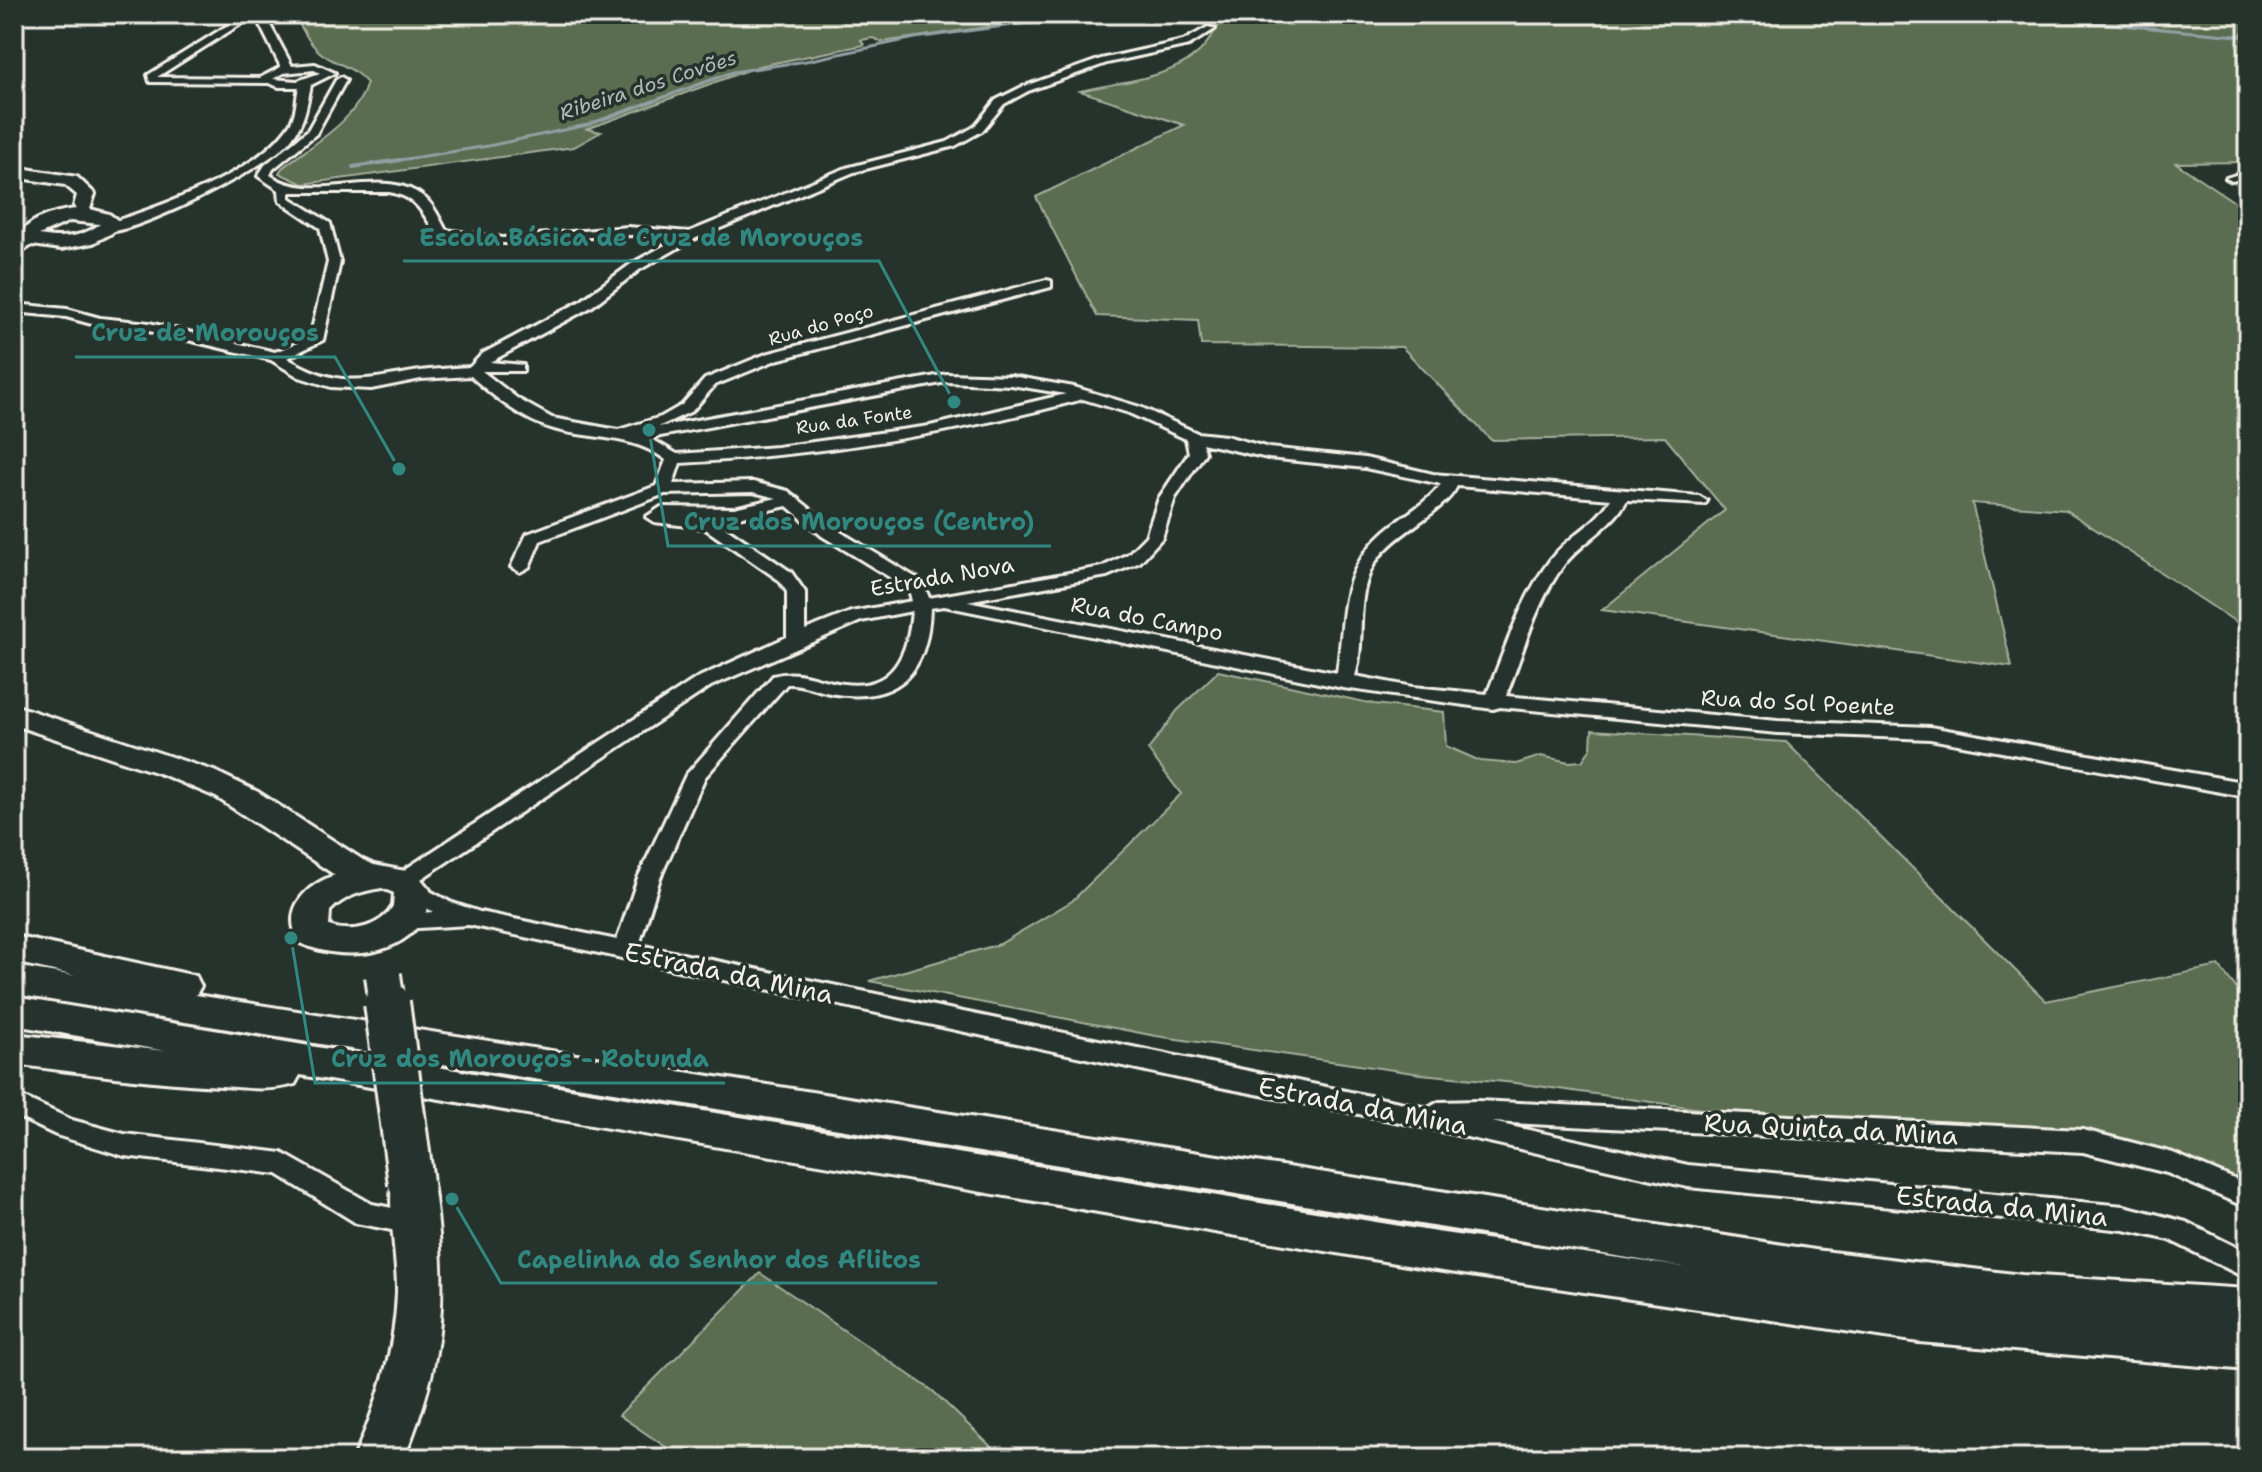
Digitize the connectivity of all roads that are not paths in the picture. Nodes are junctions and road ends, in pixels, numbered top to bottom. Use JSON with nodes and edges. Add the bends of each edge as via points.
{"nodes":[{"id":1,"x":222,"y":14,"type":"edge"},
{"id":2,"x":279,"y":17,"type":"edge"},
{"id":3,"x":1211,"y":29,"type":"dead end"},
{"id":4,"x":296,"y":50,"type":"dead end"},
{"id":5,"x":304,"y":67,"type":"junction"},
{"id":6,"x":288,"y":69,"type":"junction"},
{"id":7,"x":318,"y":78,"type":"junction"},
{"id":8,"x":265,"y":79,"type":"junction"},
{"id":9,"x":287,"y":84,"type":"junction"},
{"id":10,"x":14,"y":172,"type":"edge"},
{"id":11,"x":2248,"y":174,"type":"edge"},
{"id":12,"x":2232,"y":178,"type":"dead end"},
{"id":13,"x":285,"y":190,"type":"junction"},
{"id":14,"x":96,"y":217,"type":"junction"},
{"id":15,"x":690,"y":236,"type":"junction"},
{"id":16,"x":19,"y":247,"type":"edge"},
{"id":17,"x":1046,"y":284,"type":"dead end"},
{"id":18,"x":14,"y":308,"type":"edge"},
{"id":19,"x":276,"y":357,"type":"junction"},
{"id":20,"x":475,"y":368,"type":"junction"},
{"id":21,"x":518,"y":368,"type":"dead end"},
{"id":22,"x":1084,"y":393,"type":"junction"},
{"id":23,"x":629,"y":435,"type":"junction"},
{"id":24,"x":1193,"y":437,"type":"junction"},
{"id":25,"x":674,"y":459,"type":"junction"},
{"id":26,"x":1450,"y":480,"type":"junction"},
{"id":27,"x":663,"y":489,"type":"junction"},
{"id":28,"x":1622,"y":494,"type":"junction"},
{"id":29,"x":792,"y":500,"type":"junction"},
{"id":30,"x":1699,"y":501,"type":"dead end"},
{"id":31,"x":520,"y":567,"type":"dead end"},
{"id":32,"x":943,"y":602,"type":"junction"},
{"id":33,"x":922,"y":605,"type":"junction"},
{"id":34,"x":796,"y":640,"type":"junction"},
{"id":35,"x":1343,"y":682,"type":"junction"},
{"id":36,"x":1493,"y":703,"type":"junction"},
{"id":37,"x":14,"y":714,"type":"edge"},
{"id":38,"x":2248,"y":790,"type":"edge"},
{"id":39,"x":324,"y":853,"type":"junction"},
{"id":40,"x":326,"y":894,"type":"junction"},
{"id":41,"x":397,"y":899,"type":"junction"},
{"id":42,"x":477,"y":919,"type":"junction"},
{"id":43,"x":353,"y":943,"type":"junction"},
{"id":44,"x":14,"y":949,"type":"edge"},
{"id":45,"x":625,"y":951,"type":"junction"},
{"id":46,"x":383,"y":975,"type":"junction"},
{"id":47,"x":14,"y":980,"type":"edge"},
{"id":48,"x":14,"y":1011,"type":"edge"},
{"id":49,"x":354,"y":1034,"type":"junction"},
{"id":50,"x":14,"y":1049,"type":"edge"},
{"id":51,"x":378,"y":1075,"type":"junction"},
{"id":52,"x":14,"y":1103,"type":"edge"},
{"id":53,"x":1405,"y":1113,"type":"junction"},
{"id":54,"x":2248,"y":1197,"type":"edge"},
{"id":55,"x":414,"y":1203,"type":"junction"},
{"id":56,"x":2236,"y":1260,"type":"edge"},
{"id":57,"x":2248,"y":1309,"type":"edge"},
{"id":58,"x":2248,"y":1349,"type":"edge"},
{"id":59,"x":379,"y":1458,"type":"edge"}],
"edges":[{"from":1,"to":8,"type":"street","via":[[240,22],[151,77],[170,82]]},
{"from":2,"to":6,"type":"street","via":[[265,25]]},
{"from":3,"to":15,"type":"street","via":[[1186,43],[1104,61],[1025,89],[1000,102],[978,129],[951,144],[850,170]]},
{"from":4,"to":5,"type":"street"},
{"from":5,"to":6,"type":"street"},
{"from":5,"to":7,"type":"street","via":[[320,68]]},
{"from":6,"to":8,"type":"street"},
{"from":7,"to":9,"type":"street"},
{"from":7,"to":13,"type":"street","via":[[341,80],[312,132],[264,176]]},
{"from":7,"to":14,"type":"street","via":[[295,127],[260,159],[194,195]]},
{"from":8,"to":9,"type":"street"},
{"from":9,"to":14,"type":"street","via":[[289,99],[280,127],[245,159],[155,205]]},
{"from":10,"to":14,"type":"main road","via":[[71,181],[86,194]]},
{"from":11,"to":12,"type":"street"},
{"from":13,"to":15,"type":"street","via":[[405,192],[422,200],[442,233],[462,239],[491,242],[647,232]]},
{"from":13,"to":19,"type":"street","via":[[284,199],[326,226],[334,262],[316,340]]},
{"from":14,"to":16,"type":"main road","via":[[55,220],[30,231]]},
{"from":14,"to":16,"type":"main road","via":[[89,237]]},
{"from":15,"to":20,"type":"street"},
{"from":17,"to":23,"type":"street","name":"Rua do Poço","via":[[771,357],[710,382],[687,408]]},
{"from":18,"to":19,"type":"street","via":[[149,327]]},
{"from":19,"to":20,"type":"street","via":[[331,383],[371,385]]},
{"from":20,"to":21,"type":"street"},
{"from":20,"to":23,"type":"street","via":[[492,388],[554,425]]},
{"from":22,"to":23,"type":"street","via":[[1035,383],[947,378]]},
{"from":22,"to":24,"type":"street","via":[[1157,418]]},
{"from":22,"to":25,"type":"street","name":"Rua da Fonte","via":[[1011,414],[821,449]]},
{"from":23,"to":25,"type":"street"},
{"from":24,"to":26,"type":"street"},
{"from":24,"to":32,"type":"street","name":"Estrada Nova","via":[[1197,453],[1167,498],[1154,538],[1134,558],[1107,571]]},
{"from":25,"to":27,"type":"street"},
{"from":26,"to":28,"type":"street"},
{"from":26,"to":35,"type":"street","via":[[1449,488],[1385,541],[1363,568]]},
{"from":27,"to":29,"type":"street","via":[[753,487]]},
{"from":27,"to":31,"type":"street","via":[[533,538]]},
{"from":28,"to":30,"type":"street"},
{"from":28,"to":36,"type":"street","via":[[1545,579]]},
{"from":29,"to":33,"type":"street","via":[[828,532],[917,586]]},
{"from":29,"to":34,"type":"street","via":[[734,513],[661,512],[654,517],[709,524],[785,576],[796,592]]},
{"from":32,"to":33,"type":"street","name":"Estrada Nova"},
{"from":32,"to":35,"type":"street","name":"Rua do Campo"},
{"from":33,"to":34,"type":"street","name":"Estrada Nova","via":[[857,616]]},
{"from":33,"to":45,"type":"street","via":[[915,653],[899,679],[853,690],[780,680],[696,775],[649,878]]},
{"from":34,"to":41,"type":"street","name":"Estrada Nova","via":[[704,682]]},
{"from":35,"to":36,"type":"street","name":"Rua do Sol Poente"},
{"from":36,"to":38,"type":"street","name":"Rua do Sol Poente","via":[[1778,727],[1930,733]]},
{"from":37,"to":39,"type":"main road","via":[[228,789],[269,811]]},
{"from":39,"to":40,"type":"main road"},
{"from":39,"to":41,"type":"main road"},
{"from":40,"to":41,"type":"main road","via":[[354,880]]},
{"from":40,"to":43,"type":"main road","via":[[308,925],[313,934],[337,944]]},
{"from":41,"to":42,"type":"street","name":"Estrada da Mina"},
{"from":41,"to":42,"type":"street","name":"Estrada da Mina"},
{"from":41,"to":43,"type":"main road","via":[[369,940]]},
{"from":41,"to":46,"type":"main road"},
{"from":42,"to":45,"type":"street","name":"Estrada da Mina"},
{"from":43,"to":46,"type":"main road"},
{"from":44,"to":49,"type":"main road","via":[[202,991]]},
{"from":45,"to":53,"type":"street","name":"Estrada da Mina"},
{"from":46,"to":55,"type":"main road","bridge":true},
{"from":47,"to":49,"type":"main road"},
{"from":48,"to":51,"type":"main road"},
{"from":49,"to":57,"type":"main road","via":[[1815,1269],[2022,1295]]},
{"from":50,"to":51,"type":"main road","via":[[230,1072]]},
{"from":51,"to":58,"type":"main road","via":[[1498,1260],[1919,1321]]},
{"from":52,"to":55,"type":"street","via":[[65,1128],[124,1145],[282,1164],[366,1215]]},
{"from":53,"to":54,"type":"street","name":"Rua Quinta da Mina","via":[[1477,1111],[2083,1141],[2173,1164]]},
{"from":53,"to":56,"type":"street","name":"Estrada da Mina","via":[[1688,1176],[2124,1218],[2176,1230]]},
{"from":55,"to":59,"type":"main road","via":[[422,1287],[416,1355],[399,1416]]}]}
